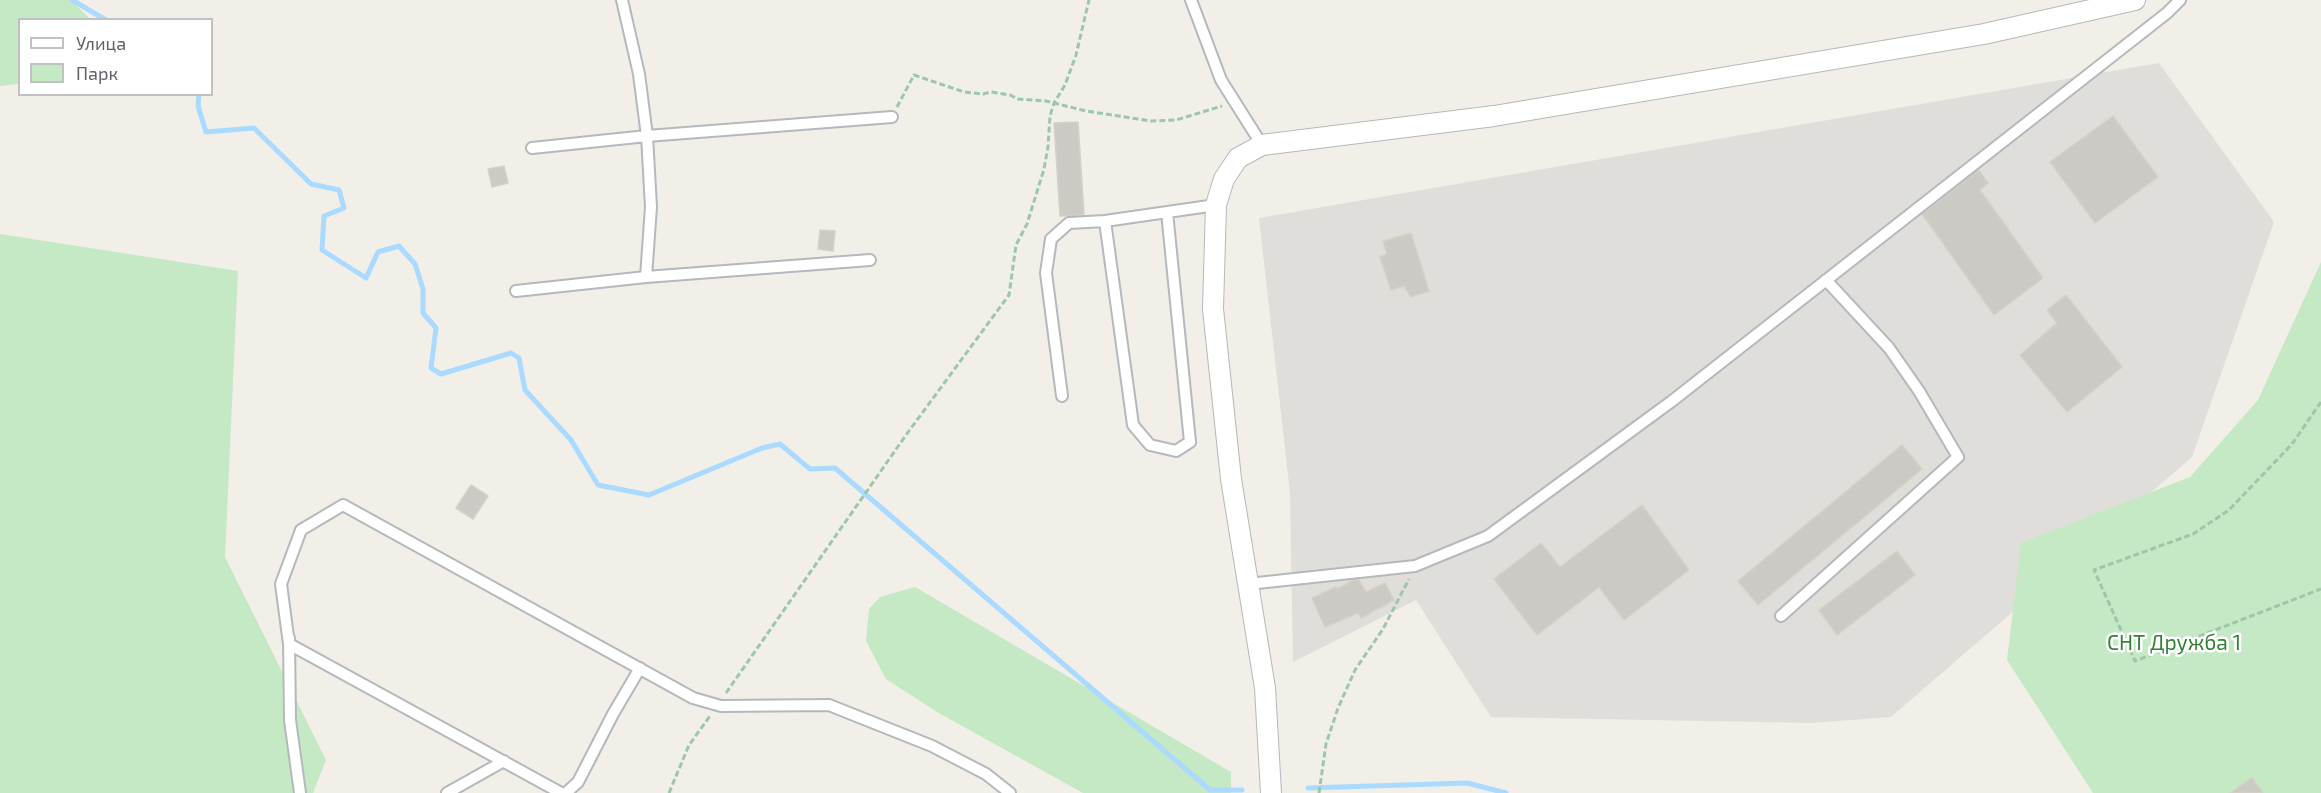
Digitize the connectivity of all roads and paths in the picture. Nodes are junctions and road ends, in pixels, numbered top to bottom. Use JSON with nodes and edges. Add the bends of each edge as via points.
{"nodes":[{"id":1,"x":622,"y":0,"type":"edge"},
{"id":2,"x":1089,"y":0,"type":"edge"},
{"id":3,"x":1191,"y":0,"type":"edge"},
{"id":4,"x":2135,"y":0,"type":"edge"},
{"id":5,"x":2180,"y":0,"type":"edge"},
{"id":6,"x":1235,"y":102,"type":"junction"},
{"id":7,"x":1054,"y":103,"type":"junction"},
{"id":8,"x":892,"y":117,"type":"joint"},
{"id":9,"x":647,"y":136,"type":"junction"},
{"id":10,"x":1262,"y":145,"type":"junction"},
{"id":11,"x":532,"y":147,"type":"dead end"},
{"id":12,"x":1216,"y":205,"type":"junction"},
{"id":13,"x":1167,"y":212,"type":"junction"},
{"id":14,"x":1105,"y":221,"type":"junction"},
{"id":15,"x":870,"y":260,"type":"dead end"},
{"id":16,"x":646,"y":277,"type":"junction"},
{"id":17,"x":1826,"y":280,"type":"junction"},
{"id":18,"x":516,"y":291,"type":"dead end"},
{"id":19,"x":1062,"y":396,"type":"dead end"},
{"id":20,"x":2321,"y":402,"type":"edge"},
{"id":21,"x":1415,"y":566,"type":"junction"},
{"id":22,"x":1248,"y":584,"type":"junction"},
{"id":23,"x":2321,"y":589,"type":"edge"},
{"id":24,"x":1781,"y":616,"type":"dead end"},
{"id":25,"x":289,"y":636,"type":"junction"},
{"id":26,"x":640,"y":668,"type":"junction"},
{"id":27,"x":717,"y":706,"type":"junction"},
{"id":28,"x":504,"y":760,"type":"junction"},
{"id":29,"x":300,"y":793,"type":"edge"},
{"id":30,"x":447,"y":793,"type":"edge"},
{"id":31,"x":563,"y":793,"type":"edge"},
{"id":32,"x":669,"y":793,"type":"edge"},
{"id":33,"x":1010,"y":793,"type":"edge"},
{"id":34,"x":1271,"y":793,"type":"edge"},
{"id":35,"x":1319,"y":793,"type":"edge"}],
"edges":[{"from":1,"to":9,"type":"lane","via":[[639,74]]},
{"from":2,"to":7,"type":"path","via":[[1076,55]]},
{"from":3,"to":6,"type":"lane","via":[[1221,80]]},
{"from":4,"to":10,"type":"street","via":[[1984,34],[1506,114]]},
{"from":5,"to":17,"type":"lane"},
{"from":6,"to":7,"type":"path","via":[[1176,120],[1151,121]]},
{"from":6,"to":10,"type":"lane"},
{"from":7,"to":8,"type":"path","via":[[991,92],[964,92],[914,75]]},
{"from":7,"to":27,"type":"path","via":[[1044,169],[1027,224],[1016,244],[1009,295]]},
{"from":8,"to":9,"type":"lane"},
{"from":9,"to":11,"type":"lane"},
{"from":9,"to":16,"type":"lane","via":[[651,207]]},
{"from":10,"to":12,"type":"street","via":[[1238,158],[1224,179]]},
{"from":12,"to":13,"type":"lane"},
{"from":12,"to":22,"type":"street","via":[[1213,309],[1231,479]]},
{"from":13,"to":14,"type":"lane"},
{"from":13,"to":14,"type":"lane","via":[[1190,442],[1176,451],[1150,445],[1133,425]]},
{"from":14,"to":19,"type":"lane","via":[[1069,223],[1051,239],[1046,273]]},
{"from":15,"to":16,"type":"lane"},
{"from":16,"to":18,"type":"lane"},
{"from":17,"to":21,"type":"lane","via":[[1672,401],[1488,537]]},
{"from":17,"to":24,"type":"lane","via":[[1888,348],[1919,390],[1958,457]]},
{"from":20,"to":23,"type":"path","via":[[2292,444],[2229,510],[2193,534],[2094,570],[2136,661]]},
{"from":21,"to":22,"type":"lane"},
{"from":21,"to":35,"type":"path","via":[[1383,629],[1355,670],[1338,708],[1326,744]]},
{"from":22,"to":34,"type":"street","via":[[1264,688]]},
{"from":25,"to":26,"type":"lane","via":[[281,584],[302,530],[343,506]]},
{"from":25,"to":28,"type":"lane","via":[[290,644]]},
{"from":25,"to":29,"type":"lane","via":[[290,720]]},
{"from":26,"to":27,"type":"lane","via":[[693,698]]},
{"from":26,"to":31,"type":"lane","via":[[578,782]]},
{"from":27,"to":32,"type":"path","via":[[689,745]]},
{"from":27,"to":33,"type":"lane","via":[[829,705],[932,746],[986,774]]},
{"from":28,"to":30,"type":"lane"},
{"from":28,"to":31,"type":"lane"}]}
